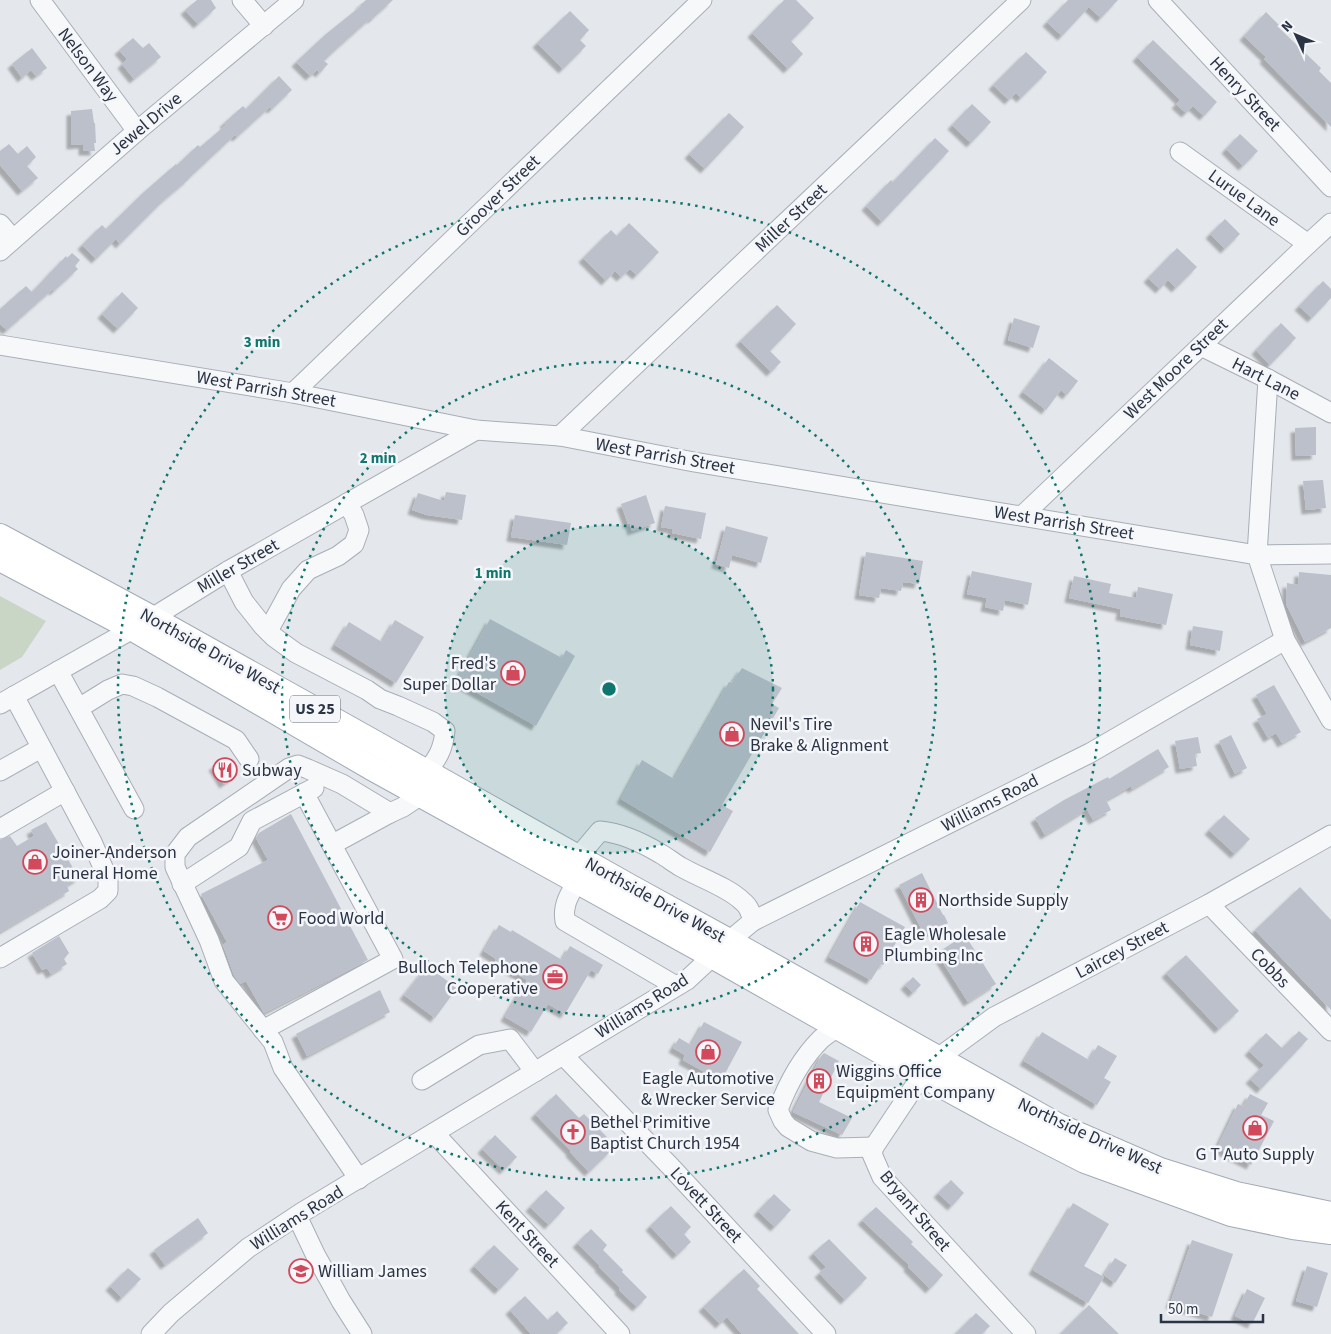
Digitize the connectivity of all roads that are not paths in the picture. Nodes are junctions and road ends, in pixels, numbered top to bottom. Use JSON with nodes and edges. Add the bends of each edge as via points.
{"nodes":[{"id":1,"x":40,"y":0,"type":"edge"},
{"id":2,"x":242,"y":0,"type":"edge"},
{"id":3,"x":294,"y":0,"type":"edge"},
{"id":4,"x":702,"y":0,"type":"edge"},
{"id":5,"x":1021,"y":0,"type":"edge"},
{"id":6,"x":1158,"y":0,"type":"edge"},
{"id":7,"x":264,"y":26,"type":"junction"},
{"id":8,"x":137,"y":131,"type":"junction"},
{"id":9,"x":1180,"y":152,"type":"dead end"},
{"id":10,"x":1331,"y":187,"type":"edge"},
{"id":11,"x":1331,"y":223,"type":"edge"},
{"id":12,"x":0,"y":224,"type":"edge"},
{"id":13,"x":1308,"y":244,"type":"junction"},
{"id":14,"x":6,"y":245,"type":"edge"},
{"id":15,"x":0,"y":345,"type":"edge"},
{"id":16,"x":1201,"y":346,"type":"junction"},
{"id":17,"x":1268,"y":379,"type":"junction"},
{"id":18,"x":293,"y":393,"type":"junction"},
{"id":19,"x":1331,"y":412,"type":"edge"},
{"id":20,"x":476,"y":430,"type":"junction"},
{"id":21,"x":560,"y":436,"type":"junction"},
{"id":22,"x":347,"y":503,"type":"junction"},
{"id":23,"x":1022,"y":516,"type":"junction"},
{"id":24,"x":0,"y":536,"type":"edge"},
{"id":25,"x":1331,"y":554,"type":"edge"},
{"id":26,"x":1257,"y":555,"type":"junction"},
{"id":27,"x":0,"y":559,"type":"edge"},
{"id":28,"x":228,"y":571,"type":"junction"},
{"id":29,"x":142,"y":623,"type":"junction"},
{"id":30,"x":268,"y":631,"type":"junction"},
{"id":31,"x":1286,"y":640,"type":"junction"},
{"id":32,"x":58,"y":671,"type":"junction"},
{"id":33,"x":7,"y":700,"type":"edge"},
{"id":34,"x":79,"y":708,"type":"junction"},
{"id":35,"x":1331,"y":720,"type":"edge"},
{"id":36,"x":41,"y":748,"type":"junction"},
{"id":37,"x":249,"y":759,"type":"dead end"},
{"id":38,"x":0,"y":771,"type":"edge"},
{"id":39,"x":427,"y":772,"type":"junction"},
{"id":40,"x":330,"y":779,"type":"junction"},
{"id":41,"x":65,"y":791,"type":"junction"},
{"id":42,"x":304,"y":793,"type":"junction"},
{"id":43,"x":421,"y":794,"type":"junction"},
{"id":44,"x":134,"y":809,"type":"dead end"},
{"id":45,"x":390,"y":813,"type":"junction"},
{"id":46,"x":0,"y":829,"type":"edge"},
{"id":47,"x":1331,"y":835,"type":"edge"},
{"id":48,"x":333,"y":844,"type":"junction"},
{"id":49,"x":578,"y":857,"type":"junction"},
{"id":50,"x":577,"y":881,"type":"junction"},
{"id":51,"x":182,"y":884,"type":"junction"},
{"id":52,"x":1209,"y":904,"type":"junction"},
{"id":53,"x":753,"y":921,"type":"junction"},
{"id":54,"x":720,"y":948,"type":"junction"},
{"id":55,"x":0,"y":958,"type":"edge"},
{"id":56,"x":676,"y":986,"type":"junction"},
{"id":57,"x":837,"y":1027,"type":"junction"},
{"id":58,"x":263,"y":1030,"type":"junction"},
{"id":59,"x":1331,"y":1031,"type":"edge"},
{"id":60,"x":563,"y":1055,"type":"junction"},
{"id":61,"x":938,"y":1058,"type":"junction"},
{"id":62,"x":535,"y":1072,"type":"junction"},
{"id":63,"x":922,"y":1075,"type":"junction"},
{"id":64,"x":422,"y":1080,"type":"dead end"},
{"id":65,"x":434,"y":1133,"type":"junction"},
{"id":66,"x":874,"y":1148,"type":"junction"},
{"id":67,"x":359,"y":1179,"type":"junction"},
{"id":68,"x":1331,"y":1214,"type":"edge"},
{"id":69,"x":297,"y":1216,"type":"junction"},
{"id":70,"x":1331,"y":1232,"type":"edge"},
{"id":71,"x":152,"y":1333,"type":"edge"},
{"id":72,"x":362,"y":1334,"type":"edge"},
{"id":73,"x":620,"y":1334,"type":"edge"},
{"id":74,"x":826,"y":1334,"type":"edge"},
{"id":75,"x":1026,"y":1334,"type":"edge"}],
"edges":[{"from":1,"to":8,"type":"street","name":"Nelson Way"},
{"from":2,"to":7,"type":"street"},
{"from":3,"to":7,"type":"street","name":"Jewel Drive"},
{"from":4,"to":18,"type":"street","name":"Groover Street"},
{"from":5,"to":21,"type":"street","name":"Miller Street"},
{"from":6,"to":10,"type":"street","name":"Henry Street"},
{"from":7,"to":8,"type":"street","name":"Jewel Drive"},
{"from":8,"to":14,"type":"street","name":"Jewel Drive"},
{"from":9,"to":13,"type":"street","name":"Lurue Lane"},
{"from":11,"to":13,"type":"street","name":"West Moore Street"},
{"from":12,"to":14,"type":"street"},
{"from":13,"to":16,"type":"street","name":"West Moore Street"},
{"from":15,"to":18,"type":"street","name":"West Parrish Street"},
{"from":16,"to":17,"type":"street","name":"Hart Lane"},
{"from":16,"to":23,"type":"street","name":"West Moore Street"},
{"from":17,"to":19,"type":"street","name":"Hart Lane"},
{"from":17,"to":26,"type":"street"},
{"from":18,"to":20,"type":"street","name":"West Parrish Street"},
{"from":20,"to":21,"type":"street","name":"West Parrish Street"},
{"from":20,"to":22,"type":"street","name":"Miller Street"},
{"from":21,"to":23,"type":"street","name":"West Parrish Street","via":[[694,462]]},
{"from":22,"to":28,"type":"street","name":"Miller Street"},
{"from":22,"to":30,"type":"street","via":[[359,530],[354,544],[338,556],[308,570],[291,589]]},
{"from":23,"to":26,"type":"street","name":"West Parrish Street"},
{"from":24,"to":29,"type":"main road","name":"Northside Drive West","number":"US 25"},
{"from":25,"to":26,"type":"street","name":"West Parrish Street"},
{"from":26,"to":31,"type":"street"},
{"from":27,"to":29,"type":"main road","name":"Northside Drive West","number":"US 25"},
{"from":28,"to":29,"type":"street","name":"Miller Street"},
{"from":28,"to":30,"type":"street","via":[[244,602]]},
{"from":29,"to":32,"type":"street","name":"Miller Street"},
{"from":29,"to":39,"type":"main road","name":"Northside Drive West","number":"US 25"},
{"from":29,"to":43,"type":"main road","name":"Northside Drive West","number":"US 25","via":[[362,762]]},
{"from":30,"to":39,"type":"street","via":[[296,653],[445,731],[444,745]]},
{"from":31,"to":35,"type":"street"},
{"from":31,"to":53,"type":"street","name":"Williams Road","via":[[1090,753]]},
{"from":32,"to":33,"type":"street","name":"Miller Street"},
{"from":32,"to":34,"type":"street"},
{"from":33,"to":36,"type":"street"},
{"from":34,"to":37,"type":"street","via":[[122,684],[133,686],[236,740]]},
{"from":34,"to":44,"type":"street"},
{"from":36,"to":38,"type":"street"},
{"from":36,"to":41,"type":"street"},
{"from":39,"to":49,"type":"main road","name":"Northside Drive West","number":"US 25"},
{"from":40,"to":42,"type":"street"},
{"from":40,"to":45,"type":"street"},
{"from":40,"to":51,"type":"street","via":[[298,765],[289,768],[188,837],[175,854],[174,867]]},
{"from":41,"to":46,"type":"street"},
{"from":41,"to":55,"type":"street","via":[[100,860],[108,879],[108,892],[100,900]]},
{"from":42,"to":48,"type":"street"},
{"from":42,"to":51,"type":"street","via":[[252,821],[239,847]]},
{"from":43,"to":45,"type":"street"},
{"from":43,"to":50,"type":"main road","name":"Northside Drive West","number":"US 25"},
{"from":45,"to":48,"type":"street"},
{"from":47,"to":52,"type":"street","name":"Laircey Street"},
{"from":48,"to":58,"type":"street","via":[[394,959]]},
{"from":49,"to":53,"type":"street","via":[[600,831],[637,841],[742,900]]},
{"from":49,"to":54,"type":"main road","name":"Northside Drive West","number":"US 25"},
{"from":50,"to":54,"type":"main road","name":"Northside Drive West","number":"US 25"},
{"from":50,"to":56,"type":"street","via":[[566,902],[565,921]]},
{"from":51,"to":58,"type":"street","via":[[209,940],[224,981]]},
{"from":52,"to":59,"type":"street","name":"Cobbs"},
{"from":52,"to":61,"type":"street","name":"Laircey Street","via":[[994,1017]]},
{"from":53,"to":54,"type":"street","name":"Williams Road"},
{"from":54,"to":56,"type":"street","name":"Williams Road","via":[[687,980]]},
{"from":54,"to":57,"type":"main road","name":"Northside Drive West","number":"US 25"},
{"from":54,"to":61,"type":"main road","name":"Northside Drive West","number":"US 25"},
{"from":56,"to":60,"type":"street","name":"Williams Road"},
{"from":57,"to":63,"type":"main road","name":"Northside Drive West","number":"US 25"},
{"from":57,"to":66,"type":"street","via":[[805,1057],[778,1110],[788,1127],[811,1141],[836,1148]]},
{"from":58,"to":67,"type":"street","via":[[273,1042],[283,1068]]},
{"from":60,"to":62,"type":"street","name":"Williams Road"},
{"from":60,"to":74,"type":"street","name":"Lovett Street"},
{"from":61,"to":63,"type":"street","name":"Laircey Street"},
{"from":61,"to":68,"type":"main road","name":"Northside Drive West","number":"US 25","via":[[1059,1126],[1160,1170],[1236,1194]]},
{"from":62,"to":64,"type":"street","via":[[510,1039],[479,1045]]},
{"from":62,"to":65,"type":"street","name":"Williams Road"},
{"from":63,"to":66,"type":"street","name":"Bryant Street"},
{"from":63,"to":70,"type":"main road","name":"Northside Drive West","number":"US 25","via":[[1085,1161],[1231,1214]]},
{"from":65,"to":67,"type":"street","name":"Williams Road"},
{"from":65,"to":73,"type":"street","name":"Kent Street"},
{"from":66,"to":75,"type":"street","name":"Bryant Street","via":[[872,1154],[882,1177]]},
{"from":67,"to":69,"type":"street","name":"Williams Road"},
{"from":69,"to":71,"type":"street","name":"Williams Road","via":[[248,1248]]},
{"from":69,"to":72,"type":"street","via":[[315,1254]]}]}
